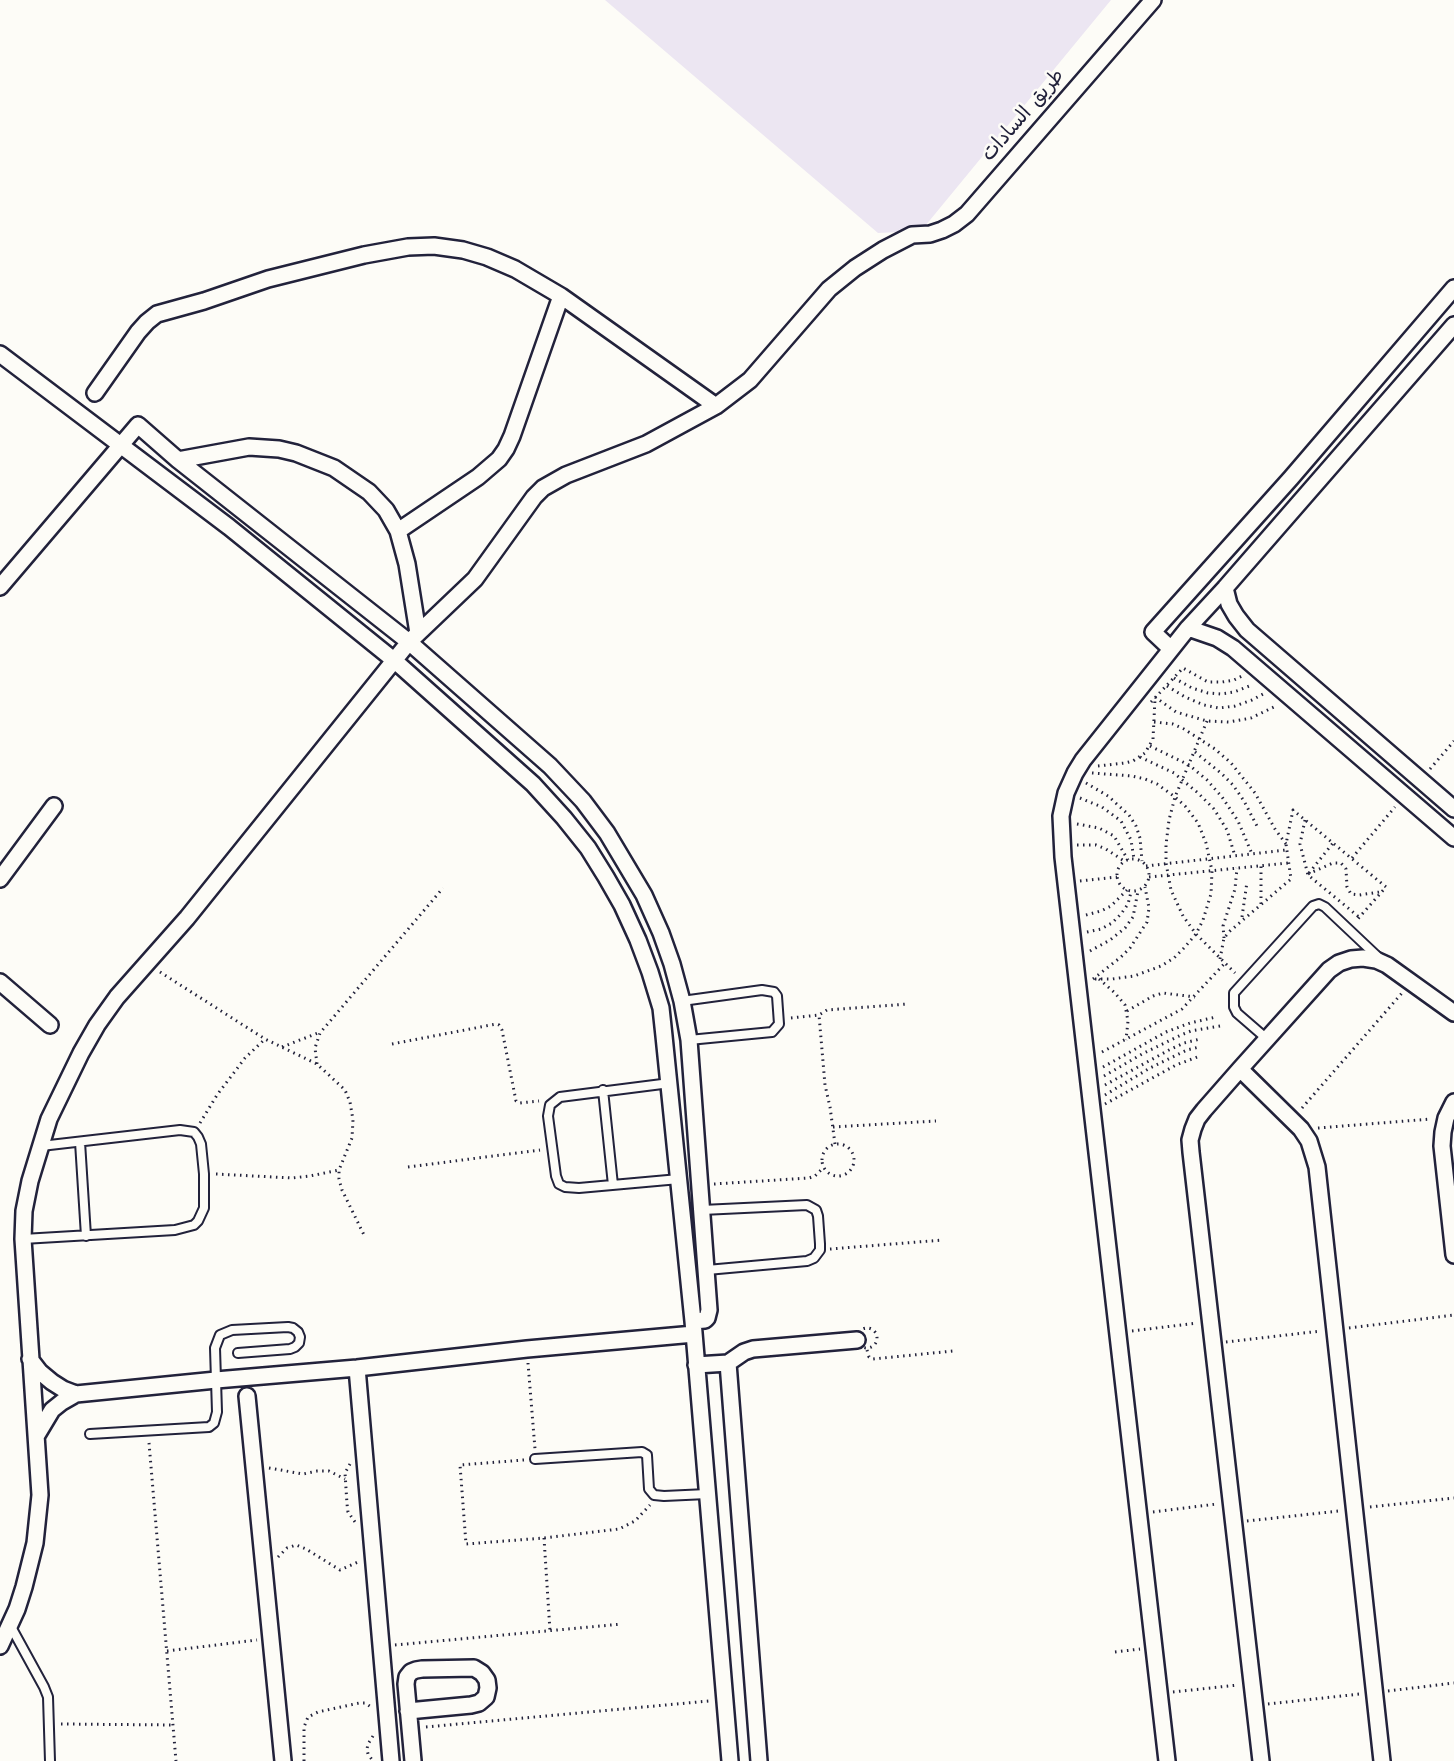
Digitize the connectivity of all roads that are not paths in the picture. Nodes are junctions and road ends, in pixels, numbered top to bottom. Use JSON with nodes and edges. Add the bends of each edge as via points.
{"nodes":[{"id":1,"x":1153,"y":0,"type":"edge"},
{"id":2,"x":1454,"y":288,"type":"edge"},
{"id":3,"x":561,"y":296,"type":"junction"},
{"id":4,"x":1454,"y":325,"type":"edge"},
{"id":5,"x":0,"y":354,"type":"edge"},
{"id":6,"x":95,"y":393,"type":"dead end"},
{"id":7,"x":716,"y":406,"type":"junction"},
{"id":8,"x":120,"y":446,"type":"junction"},
{"id":9,"x":178,"y":460,"type":"junction"},
{"id":10,"x":398,"y":531,"type":"junction"},
{"id":11,"x":0,"y":587,"type":"edge"},
{"id":12,"x":1225,"y":588,"type":"junction"},
{"id":13,"x":1188,"y":628,"type":"junction"},
{"id":14,"x":1248,"y":630,"type":"junction"},
{"id":15,"x":414,"y":637,"type":"junction"},
{"id":16,"x":1233,"y":648,"type":"junction"},
{"id":17,"x":1171,"y":649,"type":"junction"},
{"id":18,"x":395,"y":661,"type":"junction"},
{"id":19,"x":54,"y":806,"type":"dead end"},
{"id":20,"x":1454,"y":809,"type":"edge"},
{"id":21,"x":1454,"y":838,"type":"edge"},
{"id":22,"x":0,"y":879,"type":"edge"},
{"id":23,"x":1387,"y":965,"type":"junction"},
{"id":24,"x":0,"y":982,"type":"edge"},
{"id":25,"x":682,"y":1001,"type":"junction"},
{"id":26,"x":1454,"y":1013,"type":"edge"},
{"id":27,"x":50,"y":1025,"type":"dead end"},
{"id":28,"x":1267,"y":1039,"type":"junction"},
{"id":29,"x":688,"y":1040,"type":"junction"},
{"id":30,"x":1240,"y":1069,"type":"junction"},
{"id":31,"x":670,"y":1083,"type":"junction"},
{"id":32,"x":603,"y":1090,"type":"junction"},
{"id":33,"x":1454,"y":1102,"type":"edge"},
{"id":34,"x":80,"y":1142,"type":"junction"},
{"id":35,"x":40,"y":1146,"type":"junction"},
{"id":36,"x":679,"y":1179,"type":"junction"},
{"id":37,"x":613,"y":1185,"type":"junction"},
{"id":38,"x":702,"y":1210,"type":"junction"},
{"id":39,"x":86,"y":1236,"type":"junction"},
{"id":40,"x":23,"y":1239,"type":"junction"},
{"id":41,"x":1454,"y":1255,"type":"edge"},
{"id":42,"x":707,"y":1270,"type":"junction"},
{"id":43,"x":693,"y":1328,"type":"junction"},
{"id":44,"x":862,"y":1344,"type":"road end"},
{"id":45,"x":238,"y":1353,"type":"dead end"},
{"id":46,"x":30,"y":1359,"type":"junction"},
{"id":47,"x":728,"y":1364,"type":"junction"},
{"id":48,"x":696,"y":1365,"type":"junction"},
{"id":49,"x":357,"y":1368,"type":"junction"},
{"id":50,"x":216,"y":1380,"type":"junction"},
{"id":51,"x":76,"y":1394,"type":"junction"},
{"id":52,"x":246,"y":1396,"type":"dead end"},
{"id":53,"x":90,"y":1434,"type":"dead end"},
{"id":54,"x":37,"y":1435,"type":"junction"},
{"id":55,"x":535,"y":1459,"type":"road end"},
{"id":56,"x":707,"y":1494,"type":"junction"},
{"id":57,"x":10,"y":1625,"type":"junction"},
{"id":58,"x":0,"y":1646,"type":"edge"},
{"id":59,"x":408,"y":1711,"type":"junction"},
{"id":60,"x":50,"y":1761,"type":"edge"},
{"id":61,"x":283,"y":1761,"type":"edge"},
{"id":62,"x":391,"y":1761,"type":"edge"},
{"id":63,"x":413,"y":1761,"type":"edge"},
{"id":64,"x":730,"y":1761,"type":"edge"},
{"id":65,"x":759,"y":1761,"type":"edge"},
{"id":66,"x":1167,"y":1761,"type":"edge"},
{"id":67,"x":1261,"y":1761,"type":"edge"},
{"id":68,"x":1382,"y":1761,"type":"edge"}],
"edges":[{"from":1,"to":7,"type":"street","name":"طريق السادات","via":[[967,214],[942,230],[912,235],[874,256],[829,289],[750,380]]},
{"from":2,"to":17,"type":"street","via":[[1153,632]]},
{"from":3,"to":6,"type":"street","via":[[515,269],[463,250],[434,246],[364,255],[268,279],[157,314],[138,332]]},
{"from":3,"to":7,"type":"street"},
{"from":3,"to":10,"type":"street","via":[[506,449],[478,477]]},
{"from":4,"to":12,"type":"street"},
{"from":5,"to":8,"type":"street"},
{"from":7,"to":15,"type":"street","name":"طريق السادات","via":[[646,444],[543,488],[475,579]]},
{"from":8,"to":9,"type":"street","via":[[138,425]]},
{"from":8,"to":11,"type":"street"},
{"from":8,"to":18,"type":"street","via":[[229,527]]},
{"from":9,"to":10,"type":"street","via":[[249,447],[296,453],[334,468],[369,492]]},
{"from":9,"to":15,"type":"street"},
{"from":10,"to":15,"type":"street","via":[[409,573]]},
{"from":12,"to":13,"type":"street"},
{"from":12,"to":14,"type":"street","via":[[1233,610]]},
{"from":13,"to":16,"type":"street"},
{"from":13,"to":17,"type":"street"},
{"from":14,"to":16,"type":"street"},
{"from":14,"to":20,"type":"street"},
{"from":15,"to":18,"type":"street","name":"طريق السادات"},
{"from":15,"to":25,"type":"street","via":[[550,766],[601,825],[644,895],[668,953]]},
{"from":16,"to":21,"type":"street"},
{"from":17,"to":66,"type":"street","via":[[1074,774],[1061,816],[1075,959],[1085,979],[1087,1059]]},
{"from":18,"to":31,"type":"street","via":[[532,784],[588,848],[622,905],[650,972],[661,1008]]},
{"from":18,"to":35,"type":"street","name":"طريق السادات","via":[[187,918],[117,997],[81,1053]]},
{"from":19,"to":22,"type":"street"},
{"from":23,"to":26,"type":"street"},
{"from":23,"to":28,"type":"street","via":[[1363,958],[1339,963]]},
{"from":23,"to":28,"type":"lane","via":[[1325,907],[1313,906],[1234,993],[1237,1013]]},
{"from":24,"to":27,"type":"street"},
{"from":25,"to":29,"type":"street"},
{"from":25,"to":29,"type":"lane","via":[[769,990],[777,996],[779,1024],[772,1032]]},
{"from":28,"to":30,"type":"street"},
{"from":29,"to":38,"type":"street"},
{"from":30,"to":67,"type":"street","via":[[1197,1119],[1190,1140]]},
{"from":30,"to":68,"type":"street","via":[[1297,1124],[1309,1141],[1317,1167]]},
{"from":31,"to":32,"type":"lane"},
{"from":31,"to":36,"type":"street"},
{"from":32,"to":37,"type":"lane"},
{"from":32,"to":37,"type":"lane","via":[[555,1099],[548,1110],[552,1149],[559,1184],[579,1188]]},
{"from":33,"to":41,"type":"street","via":[[1446,1118],[1442,1146]]},
{"from":34,"to":35,"type":"lane"},
{"from":34,"to":39,"type":"lane"},
{"from":34,"to":39,"type":"lane","via":[[180,1130],[194,1132],[201,1144],[204,1174],[204,1208],[194,1226]]},
{"from":35,"to":40,"type":"street","name":"طريق السادات","via":[[24,1211]]},
{"from":36,"to":37,"type":"lane"},
{"from":36,"to":43,"type":"street"},
{"from":38,"to":42,"type":"street"},
{"from":38,"to":42,"type":"lane","via":[[801,1205],[812,1206],[818,1216],[820,1250],[807,1261]]},
{"from":39,"to":40,"type":"lane"},
{"from":40,"to":46,"type":"street","name":"طريق السادات"},
{"from":42,"to":43,"type":"street","via":[[709,1314]]},
{"from":43,"to":48,"type":"street"},
{"from":43,"to":49,"type":"street"},
{"from":44,"to":47,"type":"street","via":[[748,1350]]},
{"from":45,"to":50,"type":"lane","via":[[290,1349],[300,1337],[293,1328],[224,1332],[215,1348]]},
{"from":46,"to":51,"type":"street","via":[[52,1382]]},
{"from":46,"to":54,"type":"street","name":"طريق السادات"},
{"from":47,"to":48,"type":"street"},
{"from":47,"to":65,"type":"street"},
{"from":48,"to":56,"type":"street"},
{"from":49,"to":50,"type":"street"},
{"from":49,"to":62,"type":"street"},
{"from":50,"to":51,"type":"street"},
{"from":50,"to":53,"type":"lane","via":[[217,1412],[209,1427]]},
{"from":51,"to":54,"type":"street","via":[[52,1410]]},
{"from":52,"to":61,"type":"street"},
{"from":54,"to":57,"type":"street","name":"طريق السادات","via":[[40,1495],[35,1543]]},
{"from":55,"to":56,"type":"lane","via":[[645,1453],[651,1494]]},
{"from":56,"to":64,"type":"street"},
{"from":57,"to":58,"type":"street","name":"طريق السادات"},
{"from":57,"to":60,"type":"lane","via":[[48,1697]]},
{"from":59,"to":59,"type":"street","via":[[407,1677],[416,1670],[474,1668],[487,1680],[486,1697],[479,1703]]},
{"from":59,"to":63,"type":"street"}]}
